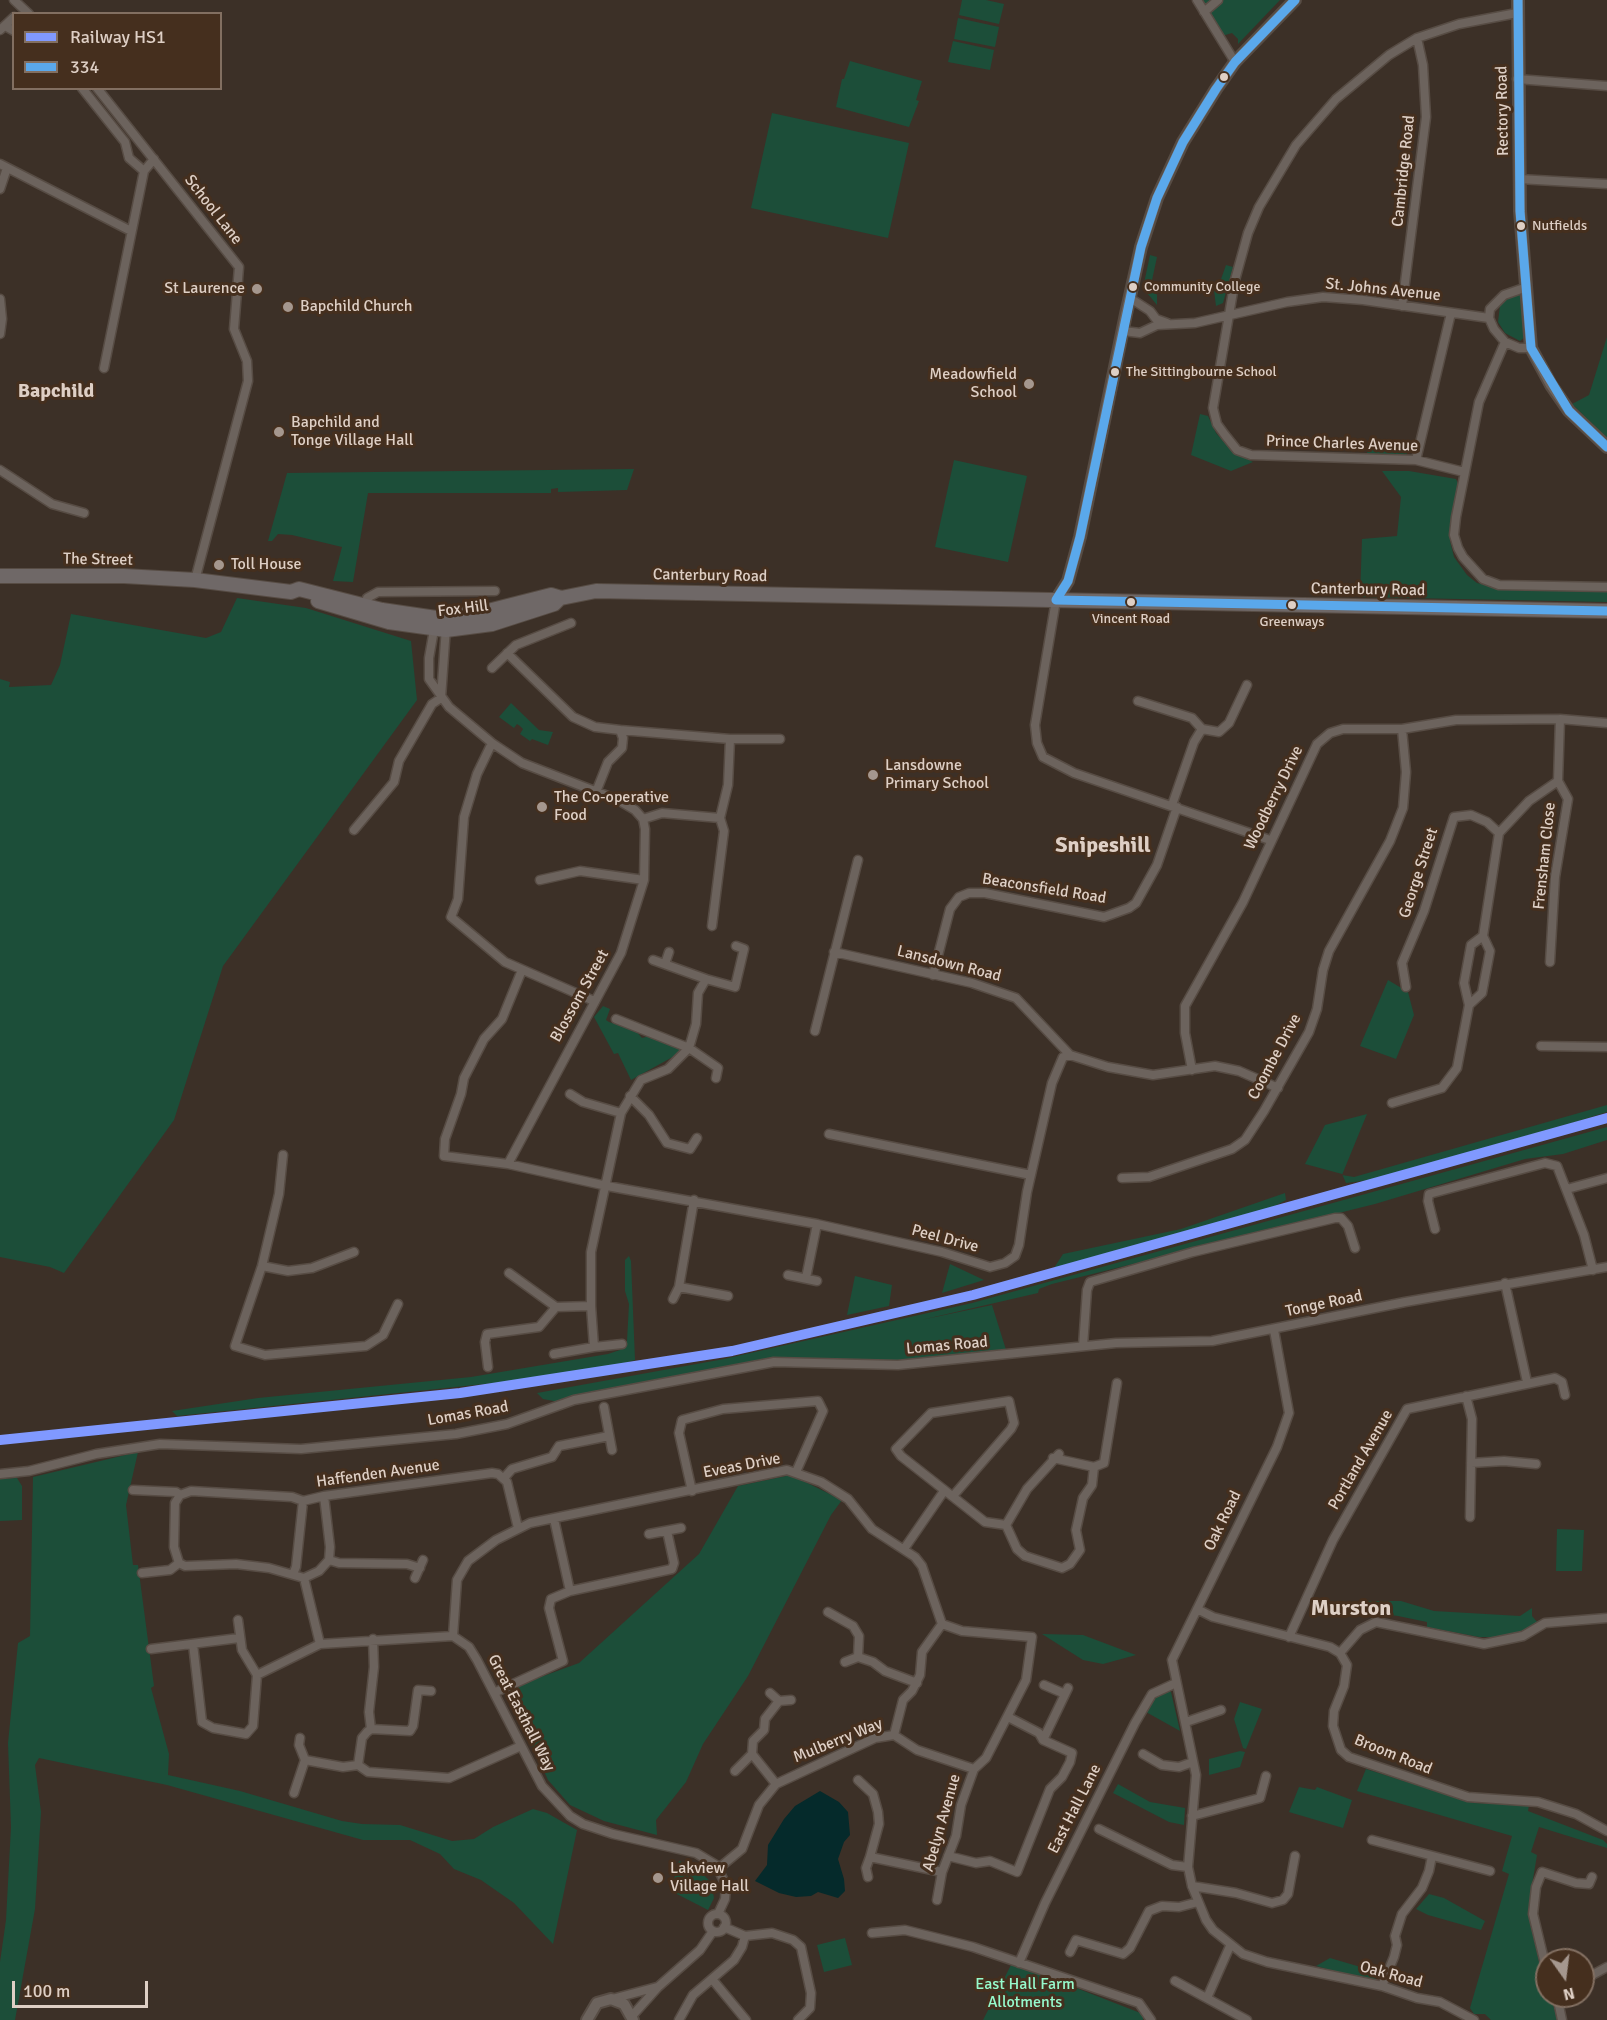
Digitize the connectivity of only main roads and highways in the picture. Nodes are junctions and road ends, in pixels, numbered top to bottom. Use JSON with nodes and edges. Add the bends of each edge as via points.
{"nodes":[{"id":1,"x":0,"y":576,"type":"edge"},
{"id":2,"x":195,"y":580,"type":"joint"},
{"id":3,"x":596,"y":591,"type":"joint"},
{"id":4,"x":1607,"y":610,"type":"edge"}],
"edges":[{"from":1,"to":2,"type":"main road","name":"The Street"},
{"from":2,"to":3,"type":"main road","name":"Fox Hill","via":[[291,592],[441,624],[551,595]]},
{"from":3,"to":4,"type":"main road","name":"Canterbury Road"}]}
